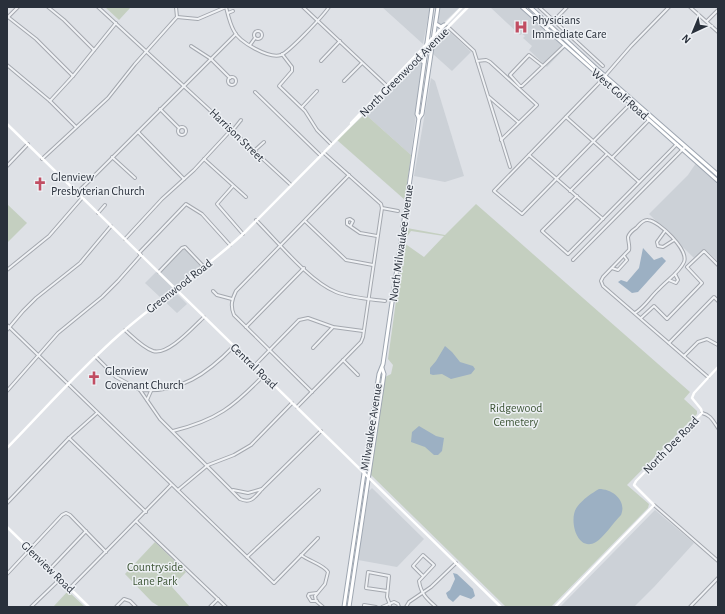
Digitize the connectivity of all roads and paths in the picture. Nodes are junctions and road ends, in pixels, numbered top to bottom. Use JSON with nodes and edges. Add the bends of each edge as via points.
{"nodes":[{"id":1,"x":12,"y":7,"type":"edge"},
{"id":2,"x":18,"y":7,"type":"edge"},
{"id":3,"x":48,"y":7,"type":"edge"},
{"id":4,"x":98,"y":7,"type":"edge"},
{"id":5,"x":176,"y":7,"type":"edge"},
{"id":6,"x":226,"y":7,"type":"edge"},
{"id":7,"x":304,"y":7,"type":"edge"},
{"id":8,"x":329,"y":7,"type":"edge"},
{"id":9,"x":432,"y":7,"type":"edge"},
{"id":10,"x":438,"y":7,"type":"edge"},
{"id":11,"x":462,"y":7,"type":"edge"},
{"id":12,"x":468,"y":7,"type":"edge"},
{"id":13,"x":522,"y":7,"type":"edge"},
{"id":14,"x":530,"y":7,"type":"edge"},
{"id":15,"x":539,"y":7,"type":"edge"},
{"id":16,"x":567,"y":7,"type":"edge"},
{"id":17,"x":669,"y":7,"type":"edge"},
{"id":18,"x":690,"y":7,"type":"edge"},
{"id":19,"x":718,"y":10,"type":"edge"},
{"id":20,"x":233,"y":11,"type":"dead end"},
{"id":21,"x":14,"y":12,"type":"junction"},
{"id":22,"x":228,"y":13,"type":"junction"},
{"id":23,"x":177,"y":17,"type":"junction"},
{"id":24,"x":8,"y":18,"type":"edge"},
{"id":25,"x":317,"y":20,"type":"junction"},
{"id":26,"x":554,"y":21,"type":"junction"},
{"id":27,"x":707,"y":21,"type":"junction"},
{"id":28,"x":116,"y":23,"type":"junction"},
{"id":29,"x":436,"y":24,"type":"junction"},
{"id":30,"x":444,"y":25,"type":"junction"},
{"id":31,"x":550,"y":25,"type":"junction"},
{"id":32,"x":448,"y":27,"type":"junction"},
{"id":33,"x":546,"y":29,"type":"junction"},
{"id":34,"x":718,"y":32,"type":"edge"},
{"id":35,"x":236,"y":34,"type":"junction"},
{"id":36,"x":434,"y":36,"type":"junction"},
{"id":37,"x":255,"y":38,"type":"dead end"},
{"id":38,"x":340,"y":41,"type":"junction"},
{"id":39,"x":427,"y":43,"type":"junction"},
{"id":40,"x":433,"y":43,"type":"junction"},
{"id":41,"x":250,"y":45,"type":"junction"},
{"id":42,"x":564,"y":45,"type":"junction"},
{"id":43,"x":191,"y":46,"type":"dead end"},
{"id":44,"x":94,"y":50,"type":"junction"},
{"id":45,"x":426,"y":50,"type":"junction"},
{"id":46,"x":146,"y":51,"type":"junction"},
{"id":47,"x":282,"y":54,"type":"junction"},
{"id":48,"x":211,"y":59,"type":"junction"},
{"id":49,"x":321,"y":61,"type":"dead end"},
{"id":50,"x":416,"y":61,"type":"junction"},
{"id":51,"x":477,"y":61,"type":"junction"},
{"id":52,"x":424,"y":62,"type":"junction"},
{"id":53,"x":362,"y":63,"type":"junction"},
{"id":54,"x":7,"y":65,"type":"edge"},
{"id":55,"x":543,"y":66,"type":"junction"},
{"id":56,"x":602,"y":66,"type":"dead end"},
{"id":57,"x":73,"y":76,"type":"junction"},
{"id":58,"x":603,"y":77,"type":"junction"},
{"id":59,"x":230,"y":78,"type":"dead end"},
{"id":60,"x":344,"y":82,"type":"dead end"},
{"id":61,"x":184,"y":85,"type":"junction"},
{"id":62,"x":386,"y":85,"type":"junction"},
{"id":63,"x":317,"y":91,"type":"dead end"},
{"id":64,"x":255,"y":92,"type":"dead end"},
{"id":65,"x":488,"y":97,"type":"junction"},
{"id":66,"x":50,"y":101,"type":"junction"},
{"id":67,"x":630,"y":104,"type":"junction"},
{"id":68,"x":301,"y":108,"type":"junction"},
{"id":69,"x":160,"y":109,"type":"junction"},
{"id":70,"x":566,"y":117,"type":"junction"},
{"id":71,"x":419,"y":118,"type":"junction"},
{"id":72,"x":651,"y":119,"type":"junction"},
{"id":73,"x":241,"y":120,"type":"dead end"},
{"id":74,"x":518,"y":122,"type":"junction"},
{"id":75,"x":7,"y":124,"type":"edge"},
{"id":76,"x":351,"y":124,"type":"junction"},
{"id":77,"x":76,"y":127,"type":"junction"},
{"id":78,"x":179,"y":128,"type":"dead end"},
{"id":79,"x":233,"y":130,"type":"junction"},
{"id":80,"x":138,"y":132,"type":"junction"},
{"id":81,"x":501,"y":140,"type":"junction"},
{"id":82,"x":264,"y":142,"type":"dead end"},
{"id":83,"x":594,"y":142,"type":"junction"},
{"id":84,"x":28,"y":144,"type":"junction"},
{"id":85,"x":331,"y":144,"type":"junction"},
{"id":86,"x":676,"y":144,"type":"junction"},
{"id":87,"x":684,"y":148,"type":"junction"},
{"id":88,"x":254,"y":151,"type":"junction"},
{"id":89,"x":323,"y":152,"type":"junction"},
{"id":90,"x":607,"y":154,"type":"junction"},
{"id":91,"x":320,"y":155,"type":"junction"},
{"id":92,"x":529,"y":155,"type":"junction"},
{"id":93,"x":112,"y":157,"type":"junction"},
{"id":94,"x":612,"y":158,"type":"junction"},
{"id":95,"x":42,"y":159,"type":"junction"},
{"id":96,"x":204,"y":159,"type":"junction"},
{"id":97,"x":7,"y":166,"type":"edge"},
{"id":98,"x":510,"y":167,"type":"dead end"},
{"id":99,"x":349,"y":175,"type":"junction"},
{"id":100,"x":718,"y":175,"type":"edge"},
{"id":101,"x":135,"y":178,"type":"dead end"},
{"id":102,"x":184,"y":179,"type":"junction"},
{"id":103,"x":557,"y":179,"type":"junction"},
{"id":104,"x":718,"y":181,"type":"edge"},
{"id":105,"x":639,"y":182,"type":"junction"},
{"id":106,"x":290,"y":184,"type":"dead end"},
{"id":107,"x":233,"y":186,"type":"junction"},
{"id":108,"x":570,"y":190,"type":"junction"},
{"id":109,"x":77,"y":193,"type":"junction"},
{"id":110,"x":577,"y":196,"type":"junction"},
{"id":111,"x":246,"y":197,"type":"dead end"},
{"id":112,"x":82,"y":198,"type":"junction"},
{"id":113,"x":106,"y":204,"type":"dead end"},
{"id":114,"x":382,"y":208,"type":"junction"},
{"id":115,"x":398,"y":211,"type":"dead end"},
{"id":116,"x":98,"y":213,"type":"junction"},
{"id":117,"x":603,"y":219,"type":"junction"},
{"id":118,"x":256,"y":220,"type":"junction"},
{"id":119,"x":304,"y":221,"type":"junction"},
{"id":120,"x":351,"y":225,"type":"dead end"},
{"id":121,"x":111,"y":226,"type":"junction"},
{"id":122,"x":665,"y":231,"type":"junction"},
{"id":123,"x":242,"y":234,"type":"junction"},
{"id":124,"x":378,"y":236,"type":"junction"},
{"id":125,"x":125,"y":239,"type":"junction"},
{"id":126,"x":674,"y":240,"type":"junction"},
{"id":127,"x":281,"y":245,"type":"junction"},
{"id":128,"x":230,"y":246,"type":"junction"},
{"id":129,"x":140,"y":254,"type":"junction"},
{"id":130,"x":624,"y":256,"type":"junction"},
{"id":131,"x":573,"y":260,"type":"dead end"},
{"id":132,"x":374,"y":265,"type":"junction"},
{"id":133,"x":718,"y":265,"type":"edge"},
{"id":134,"x":204,"y":268,"type":"junction"},
{"id":135,"x":304,"y":268,"type":"junction"},
{"id":136,"x":612,"y":268,"type":"junction"},
{"id":137,"x":7,"y":270,"type":"edge"},
{"id":138,"x":159,"y":272,"type":"junction"},
{"id":139,"x":675,"y":274,"type":"junction"},
{"id":140,"x":669,"y":280,"type":"junction"},
{"id":141,"x":176,"y":289,"type":"junction"},
{"id":142,"x":213,"y":291,"type":"dead end"},
{"id":143,"x":232,"y":299,"type":"junction"},
{"id":144,"x":369,"y":299,"type":"junction"},
{"id":145,"x":385,"y":301,"type":"dead end"},
{"id":146,"x":718,"y":301,"type":"edge"},
{"id":147,"x":635,"y":313,"type":"junction"},
{"id":148,"x":204,"y":317,"type":"junction"},
{"id":149,"x":641,"y":318,"type":"junction"},
{"id":150,"x":8,"y":326,"type":"edge"},
{"id":151,"x":333,"y":326,"type":"junction"},
{"id":152,"x":246,"y":327,"type":"junction"},
{"id":153,"x":7,"y":330,"type":"edge"},
{"id":154,"x":125,"y":330,"type":"junction"},
{"id":155,"x":364,"y":332,"type":"junction"},
{"id":156,"x":669,"y":343,"type":"junction"},
{"id":157,"x":718,"y":345,"type":"edge"},
{"id":158,"x":234,"y":346,"type":"junction"},
{"id":159,"x":313,"y":348,"type":"dead end"},
{"id":160,"x":269,"y":350,"type":"junction"},
{"id":161,"x":38,"y":355,"type":"junction"},
{"id":162,"x":684,"y":356,"type":"junction"},
{"id":163,"x":96,"y":357,"type":"junction"},
{"id":164,"x":343,"y":360,"type":"junction"},
{"id":165,"x":254,"y":366,"type":"junction"},
{"id":166,"x":382,"y":368,"type":"junction"},
{"id":167,"x":717,"y":370,"type":"edge"},
{"id":168,"x":264,"y":375,"type":"junction"},
{"id":169,"x":358,"y":375,"type":"dead end"},
{"id":170,"x":708,"y":377,"type":"junction"},
{"id":171,"x":69,"y":385,"type":"junction"},
{"id":172,"x":140,"y":390,"type":"junction"},
{"id":173,"x":7,"y":391,"type":"edge"},
{"id":174,"x":151,"y":391,"type":"junction"},
{"id":175,"x":312,"y":392,"type":"junction"},
{"id":176,"x":147,"y":400,"type":"junction"},
{"id":177,"x":292,"y":403,"type":"junction"},
{"id":178,"x":297,"y":408,"type":"junction"},
{"id":179,"x":97,"y":413,"type":"junction"},
{"id":180,"x":702,"y":413,"type":"junction"},
{"id":181,"x":718,"y":428,"type":"edge"},
{"id":182,"x":173,"y":431,"type":"junction"},
{"id":183,"x":320,"y":431,"type":"junction"},
{"id":184,"x":69,"y":438,"type":"junction"},
{"id":185,"x":7,"y":448,"type":"edge"},
{"id":186,"x":208,"y":465,"type":"junction"},
{"id":187,"x":363,"y":473,"type":"junction"},
{"id":188,"x":368,"y":477,"type":"junction"},
{"id":189,"x":172,"y":485,"type":"junction"},
{"id":190,"x":262,"y":489,"type":"junction"},
{"id":191,"x":178,"y":490,"type":"junction"},
{"id":192,"x":232,"y":490,"type":"junction"},
{"id":193,"x":319,"y":490,"type":"dead end"},
{"id":194,"x":7,"y":504,"type":"edge"},
{"id":195,"x":654,"y":505,"type":"junction"},
{"id":196,"x":146,"y":512,"type":"junction"},
{"id":197,"x":357,"y":518,"type":"junction"},
{"id":198,"x":136,"y":521,"type":"junction"},
{"id":199,"x":7,"y":527,"type":"edge"},
{"id":200,"x":86,"y":531,"type":"junction"},
{"id":201,"x":318,"y":538,"type":"dead end"},
{"id":202,"x":358,"y":540,"type":"junction"},
{"id":203,"x":29,"y":549,"type":"junction"},
{"id":204,"x":106,"y":552,"type":"junction"},
{"id":205,"x":301,"y":555,"type":"junction"},
{"id":206,"x":246,"y":557,"type":"junction"},
{"id":207,"x":718,"y":561,"type":"edge"},
{"id":208,"x":456,"y":563,"type":"junction"},
{"id":209,"x":50,"y":569,"type":"junction"},
{"id":210,"x":7,"y":574,"type":"edge"},
{"id":211,"x":423,"y":576,"type":"junction"},
{"id":212,"x":718,"y":578,"type":"edge"},
{"id":213,"x":60,"y":579,"type":"junction"},
{"id":214,"x":70,"y":589,"type":"junction"},
{"id":215,"x":387,"y":591,"type":"junction"},
{"id":216,"x":317,"y":593,"type":"junction"},
{"id":217,"x":422,"y":594,"type":"junction"},
{"id":218,"x":218,"y":599,"type":"junction"},
{"id":219,"x":317,"y":601,"type":"junction"},
{"id":220,"x":390,"y":605,"type":"junction"},
{"id":221,"x":31,"y":607,"type":"edge"},
{"id":222,"x":88,"y":607,"type":"edge"},
{"id":223,"x":116,"y":607,"type":"edge"},
{"id":224,"x":136,"y":607,"type":"edge"},
{"id":225,"x":210,"y":607,"type":"edge"},
{"id":226,"x":226,"y":607,"type":"edge"},
{"id":227,"x":323,"y":607,"type":"edge"},
{"id":228,"x":344,"y":607,"type":"edge"},
{"id":229,"x":349,"y":607,"type":"edge"},
{"id":230,"x":364,"y":607,"type":"edge"},
{"id":231,"x":376,"y":607,"type":"edge"},
{"id":232,"x":382,"y":607,"type":"edge"},
{"id":233,"x":399,"y":607,"type":"edge"},
{"id":234,"x":406,"y":607,"type":"edge"},
{"id":235,"x":436,"y":607,"type":"edge"},
{"id":236,"x":501,"y":607,"type":"edge"},
{"id":237,"x":555,"y":607,"type":"edge"},
{"id":238,"x":690,"y":607,"type":"edge"}],
"edges":[{"from":1,"to":21,"type":"street"},
{"from":2,"to":21,"type":"street"},
{"from":3,"to":44,"type":"street"},
{"from":4,"to":28,"type":"street"},
{"from":5,"to":23,"type":"street"},
{"from":6,"to":22,"type":"street"},
{"from":6,"to":23,"type":"street","via":[[198,19]]},
{"from":7,"to":25,"type":"street"},
{"from":8,"to":25,"type":"street"},
{"from":9,"to":39,"type":"main road","name":"North Milwaukee Avenue"},
{"from":10,"to":29,"type":"main road","name":"North Milwaukee Avenue"},
{"from":11,"to":30,"type":"main road","name":"North Greenwood Avenue"},
{"from":12,"to":32,"type":"main road","name":"North Greenwood Avenue"},
{"from":13,"to":33,"type":"main road","name":"West Golf Road"},
{"from":14,"to":31,"type":"main road","name":"West Golf Road"},
{"from":15,"to":26,"type":"street"},
{"from":16,"to":26,"type":"street"},
{"from":17,"to":58,"type":"street"},
{"from":18,"to":27,"type":"street"},
{"from":19,"to":27,"type":"street"},
{"from":20,"to":22,"type":"street"},
{"from":21,"to":24,"type":"street"},
{"from":22,"to":35,"type":"street"},
{"from":23,"to":46,"type":"street"},
{"from":24,"to":57,"type":"street","via":[[36,39]]},
{"from":25,"to":38,"type":"street"},
{"from":25,"to":47,"type":"street"},
{"from":26,"to":31,"type":"street"},
{"from":26,"to":56,"type":"street"},
{"from":27,"to":34,"type":"street"},
{"from":28,"to":44,"type":"street"},
{"from":28,"to":46,"type":"street","name":"Harrison Street"},
{"from":29,"to":30,"type":"main road","via":[[440,27]]},
{"from":29,"to":36,"type":"main road","name":"North Milwaukee Avenue"},
{"from":30,"to":36,"type":"main road","name":"North Greenwood Avenue"},
{"from":31,"to":33,"type":"street"},
{"from":31,"to":58,"type":"main road","name":"West Golf Road"},
{"from":32,"to":40,"type":"main road","name":"North Greenwood Avenue"},
{"from":32,"to":51,"type":"street","via":[[474,50]]},
{"from":33,"to":42,"type":"main road","name":"West Golf Road"},
{"from":35,"to":41,"type":"street"},
{"from":35,"to":48,"type":"street"},
{"from":36,"to":39,"type":"main road","name":"North Greenwood Avenue"},
{"from":36,"to":40,"type":"main road","name":"North Milwaukee Avenue"},
{"from":37,"to":41,"type":"street"},
{"from":38,"to":49,"type":"street"},
{"from":38,"to":53,"type":"street"},
{"from":39,"to":45,"type":"main road","name":"North Milwaukee Avenue"},
{"from":39,"to":62,"type":"main road","name":"North Greenwood Avenue"},
{"from":40,"to":45,"type":"main road","name":"North Greenwood Avenue"},
{"from":40,"to":71,"type":"main road","name":"North Milwaukee Avenue","via":[[422,114]]},
{"from":41,"to":47,"type":"street","via":[[268,55]]},
{"from":42,"to":55,"type":"street"},
{"from":42,"to":58,"type":"main road","name":"West Golf Road"},
{"from":43,"to":48,"type":"street"},
{"from":44,"to":57,"type":"street"},
{"from":45,"to":50,"type":"main road","name":"North Greenwood Avenue"},
{"from":45,"to":52,"type":"main road","name":"North Milwaukee Avenue"},
{"from":46,"to":61,"type":"street","name":"Harrison Street"},
{"from":46,"to":77,"type":"street","via":[[108,98]]},
{"from":47,"to":68,"type":"street","via":[[292,67],[292,71],[279,86]]},
{"from":48,"to":59,"type":"street"},
{"from":48,"to":61,"type":"street"},
{"from":50,"to":52,"type":"main road"},
{"from":50,"to":76,"type":"main road","name":"North Greenwood Avenue"},
{"from":51,"to":65,"type":"street"},
{"from":51,"to":74,"type":"street","via":[[490,62],[537,106]]},
{"from":52,"to":71,"type":"main road","name":"North Milwaukee Avenue","via":[[417,114]]},
{"from":53,"to":60,"type":"street"},
{"from":53,"to":62,"type":"street"},
{"from":54,"to":66,"type":"street"},
{"from":55,"to":55,"type":"street","via":[[522,86],[510,77],[529,55]]},
{"from":57,"to":66,"type":"street"},
{"from":58,"to":67,"type":"main road","name":"West Golf Road"},
{"from":58,"to":70,"type":"street"},
{"from":58,"to":72,"type":"main road","name":"West Golf Road"},
{"from":61,"to":69,"type":"street"},
{"from":61,"to":79,"type":"street","name":"Harrison Street"},
{"from":62,"to":76,"type":"main road","name":"North Greenwood Avenue"},
{"from":63,"to":68,"type":"street"},
{"from":64,"to":91,"type":"street"},
{"from":65,"to":74,"type":"street"},
{"from":65,"to":81,"type":"street"},
{"from":66,"to":77,"type":"street"},
{"from":67,"to":72,"type":"main road","name":"West Golf Road"},
{"from":67,"to":83,"type":"street"},
{"from":68,"to":85,"type":"street"},
{"from":69,"to":78,"type":"street"},
{"from":69,"to":80,"type":"street"},
{"from":70,"to":83,"type":"street"},
{"from":70,"to":92,"type":"street"},
{"from":71,"to":166,"type":"main road","name":"North Milwaukee Avenue"},
{"from":72,"to":86,"type":"main road","name":"West Golf Road"},
{"from":72,"to":87,"type":"main road","name":"West Golf Road"},
{"from":72,"to":94,"type":"street"},
{"from":73,"to":79,"type":"street"},
{"from":74,"to":81,"type":"street"},
{"from":75,"to":84,"type":"main road","name":"Central Road"},
{"from":76,"to":85,"type":"main road","name":"Greenwood Road"},
{"from":77,"to":95,"type":"street"},
{"from":79,"to":88,"type":"street","name":"Harrison Street"},
{"from":79,"to":96,"type":"street"},
{"from":80,"to":93,"type":"street"},
{"from":80,"to":102,"type":"street"},
{"from":81,"to":98,"type":"street"},
{"from":82,"to":88,"type":"street"},
{"from":83,"to":90,"type":"street"},
{"from":83,"to":103,"type":"street"},
{"from":84,"to":95,"type":"main road","name":"Central Road"},
{"from":84,"to":97,"type":"street"},
{"from":85,"to":89,"type":"main road","name":"Greenwood Road"},
{"from":86,"to":87,"type":"main road","name":"West Golf Road"},
{"from":86,"to":105,"type":"street"},
{"from":87,"to":100,"type":"main road","name":"West Golf Road"},
{"from":87,"to":104,"type":"main road","name":"West Golf Road"},
{"from":87,"to":131,"type":"street"},
{"from":88,"to":106,"type":"street","name":"Harrison Street"},
{"from":89,"to":91,"type":"main road","name":"Greenwood Road"},
{"from":89,"to":99,"type":"street"},
{"from":90,"to":94,"type":"street"},
{"from":90,"to":108,"type":"street"},
{"from":91,"to":118,"type":"main road","name":"Greenwood Road"},
{"from":92,"to":103,"type":"street"},
{"from":92,"to":103,"type":"street","via":[[494,191],[522,214]]},
{"from":93,"to":101,"type":"street"},
{"from":93,"to":109,"type":"street"},
{"from":94,"to":105,"type":"street"},
{"from":95,"to":109,"type":"main road","name":"Central Road"},
{"from":96,"to":102,"type":"street"},
{"from":96,"to":107,"type":"street"},
{"from":99,"to":114,"type":"street","via":[[381,204]]},
{"from":99,"to":119,"type":"street"},
{"from":102,"to":125,"type":"street"},
{"from":103,"to":108,"type":"street"},
{"from":105,"to":117,"type":"street"},
{"from":107,"to":111,"type":"street"},
{"from":107,"to":123,"type":"street","via":[[216,203]]},
{"from":108,"to":110,"type":"street"},
{"from":109,"to":112,"type":"main road","name":"Central Road"},
{"from":110,"to":117,"type":"street"},
{"from":110,"to":117,"type":"street","via":[[542,231],[568,254]]},
{"from":112,"to":116,"type":"main road","name":"Central Road"},
{"from":112,"to":137,"type":"street","via":[[49,236]]},
{"from":113,"to":116,"type":"street"},
{"from":114,"to":115,"type":"street"},
{"from":114,"to":124,"type":"street"},
{"from":116,"to":121,"type":"main road","name":"Central Road"},
{"from":118,"to":123,"type":"main road","name":"Greenwood Road"},
{"from":118,"to":127,"type":"street"},
{"from":119,"to":127,"type":"street"},
{"from":119,"to":132,"type":"street","via":[[346,260]]},
{"from":120,"to":124,"type":"street","via":[[360,233]]},
{"from":121,"to":125,"type":"main road","name":"Central Road"},
{"from":121,"to":150,"type":"street","via":[[80,263],[36,298]]},
{"from":122,"to":126,"type":"street"},
{"from":122,"to":126,"type":"street","via":[[657,242],[658,246],[663,248]]},
{"from":122,"to":130,"type":"street","via":[[655,222],[644,220],[628,237],[630,250]]},
{"from":123,"to":128,"type":"main road","name":"Greenwood Road"},
{"from":124,"to":132,"type":"street"},
{"from":125,"to":129,"type":"main road","name":"Central Road"},
{"from":126,"to":139,"type":"street","via":[[685,256]]},
{"from":127,"to":135,"type":"street"},
{"from":127,"to":143,"type":"street","via":[[236,291]]},
{"from":128,"to":129,"type":"street","via":[[202,214],[186,204]]},
{"from":128,"to":134,"type":"main road","name":"Greenwood Road"},
{"from":129,"to":138,"type":"main road","name":"Central Road"},
{"from":129,"to":161,"type":"street","via":[[118,281],[58,333]]},
{"from":130,"to":136,"type":"street"},
{"from":130,"to":136,"type":"street","via":[[627,260],[618,270]]},
{"from":132,"to":144,"type":"street"},
{"from":133,"to":149,"type":"street","via":[[704,251],[686,267],[702,283],[667,318],[654,306]]},
{"from":134,"to":138,"type":"street","via":[[185,247]]},
{"from":134,"to":141,"type":"main road","name":"Greenwood Road"},
{"from":135,"to":144,"type":"street","via":[[337,293]]},
{"from":135,"to":152,"type":"street"},
{"from":136,"to":147,"type":"street","via":[[601,282],[603,286]]},
{"from":138,"to":141,"type":"main road","name":"Central Road"},
{"from":139,"to":140,"type":"street"},
{"from":139,"to":140,"type":"street","via":[[678,280],[676,283]]},
{"from":140,"to":147,"type":"street"},
{"from":141,"to":148,"type":"main road","name":"Central Road"},
{"from":141,"to":154,"type":"main road","name":"Greenwood Road"},
{"from":142,"to":143,"type":"street","via":[[217,295]]},
{"from":143,"to":152,"type":"street","via":[[234,315]]},
{"from":144,"to":145,"type":"street"},
{"from":144,"to":155,"type":"street"},
{"from":146,"to":156,"type":"street","via":[[714,297]]},
{"from":147,"to":149,"type":"street"},
{"from":148,"to":154,"type":"street","via":[[180,340],[159,352],[152,351]]},
{"from":148,"to":158,"type":"main road","name":"Central Road"},
{"from":149,"to":156,"type":"street"},
{"from":150,"to":153,"type":"street"},
{"from":150,"to":161,"type":"street"},
{"from":151,"to":155,"type":"street"},
{"from":151,"to":159,"type":"street"},
{"from":151,"to":160,"type":"street","via":[[308,318],[299,320]]},
{"from":152,"to":160,"type":"street"},
{"from":154,"to":163,"type":"main road","name":"Greenwood Road"},
{"from":155,"to":164,"type":"street","via":[[361,342]]},
{"from":156,"to":162,"type":"street"},
{"from":157,"to":162,"type":"street","via":[[707,339],[698,342]]},
{"from":158,"to":165,"type":"main road","name":"Central Road"},
{"from":158,"to":174,"type":"street","via":[[199,377],[180,386]]},
{"from":160,"to":165,"type":"street"},
{"from":160,"to":175,"type":"street"},
{"from":161,"to":171,"type":"street"},
{"from":161,"to":173,"type":"street"},
{"from":162,"to":170,"type":"street"},
{"from":163,"to":171,"type":"main road","name":"Greenwood Road"},
{"from":163,"to":172,"type":"street","via":[[116,377]]},
{"from":164,"to":169,"type":"street"},
{"from":164,"to":175,"type":"street"},
{"from":165,"to":168,"type":"main road","name":"Central Road"},
{"from":166,"to":187,"type":"main road","name":"Milwaukee Avenue"},
{"from":166,"to":188,"type":"main road","name":"Milwaukee Avenue","via":[[384,374]]},
{"from":167,"to":170,"type":"main road","name":"North Dee Road"},
{"from":168,"to":177,"type":"main road","name":"Central Road"},
{"from":168,"to":182,"type":"street","via":[[230,408],[192,426]]},
{"from":170,"to":180,"type":"main road","name":"North Dee Road","via":[[692,398]]},
{"from":171,"to":179,"type":"street"},
{"from":171,"to":185,"type":"main road","name":"Greenwood Road"},
{"from":172,"to":174,"type":"street"},
{"from":172,"to":176,"type":"street"},
{"from":174,"to":176,"type":"street"},
{"from":175,"to":178,"type":"street"},
{"from":176,"to":182,"type":"street","via":[[160,419]]},
{"from":177,"to":178,"type":"main road","name":"Central Road"},
{"from":177,"to":186,"type":"street","via":[[251,445]]},
{"from":178,"to":183,"type":"main road","name":"Central Road"},
{"from":179,"to":184,"type":"street"},
{"from":179,"to":189,"type":"street"},
{"from":180,"to":181,"type":"street","via":[[712,418]]},
{"from":180,"to":195,"type":"main road","name":"North Dee Road","via":[[636,480],[634,485]]},
{"from":182,"to":186,"type":"street"},
{"from":183,"to":187,"type":"main road","name":"Central Road"},
{"from":183,"to":190,"type":"street"},
{"from":184,"to":194,"type":"street"},
{"from":184,"to":196,"type":"street"},
{"from":186,"to":191,"type":"street"},
{"from":186,"to":192,"type":"street"},
{"from":187,"to":188,"type":"main road","name":"Central Road"},
{"from":187,"to":197,"type":"main road","name":"Milwaukee Avenue"},
{"from":188,"to":202,"type":"main road","name":"Milwaukee Avenue"},
{"from":188,"to":208,"type":"main road","name":"Central Road"},
{"from":189,"to":191,"type":"street"},
{"from":189,"to":196,"type":"street"},
{"from":190,"to":192,"type":"street","via":[[248,493]]},
{"from":190,"to":192,"type":"street","via":[[253,500],[246,502]]},
{"from":191,"to":206,"type":"street"},
{"from":193,"to":206,"type":"street"},
{"from":195,"to":207,"type":"street"},
{"from":195,"to":237,"type":"main road"},
{"from":196,"to":198,"type":"street"},
{"from":197,"to":202,"type":"main road"},
{"from":197,"to":228,"type":"main road","name":"Milwaukee Avenue"},
{"from":198,"to":204,"type":"street"},
{"from":198,"to":218,"type":"street"},
{"from":199,"to":203,"type":"main road","name":"Glenview Road"},
{"from":200,"to":203,"type":"street","via":[[66,513]]},
{"from":200,"to":204,"type":"street"},
{"from":200,"to":209,"type":"street"},
{"from":201,"to":205,"type":"street"},
{"from":202,"to":229,"type":"main road","name":"Milwaukee Avenue"},
{"from":203,"to":209,"type":"main road","name":"Glenview Road"},
{"from":203,"to":210,"type":"street"},
{"from":204,"to":214,"type":"street"},
{"from":205,"to":206,"type":"street","via":[[274,583]]},
{"from":205,"to":216,"type":"street","via":[[324,567],[328,572],[325,584]]},
{"from":208,"to":217,"type":"street"},
{"from":208,"to":236,"type":"main road","name":"Central Road"},
{"from":209,"to":213,"type":"main road","name":"Glenview Road"},
{"from":211,"to":211,"type":"street","via":[[434,565],[424,555],[413,566]]},
{"from":211,"to":217,"type":"street","via":[[419,581]]},
{"from":212,"to":238,"type":"street"},
{"from":213,"to":214,"type":"main road","name":"Glenview Road"},
{"from":213,"to":221,"type":"street"},
{"from":214,"to":222,"type":"main road","name":"Glenview Road"},
{"from":215,"to":215,"type":"street","via":[[366,588],[368,572],[389,576]]},
{"from":215,"to":220,"type":"street"},
{"from":216,"to":219,"type":"street"},
{"from":216,"to":219,"type":"street","via":[[308,596],[311,601]]},
{"from":217,"to":234,"type":"street"},
{"from":217,"to":235,"type":"street"},
{"from":218,"to":225,"type":"street"},
{"from":218,"to":226,"type":"street"},
{"from":219,"to":227,"type":"street"},
{"from":220,"to":232,"type":"street"},
{"from":220,"to":233,"type":"street","via":[[394,602]]},
{"from":223,"to":224,"type":"street","via":[[124,599]]},
{"from":230,"to":231,"type":"street"}]}
